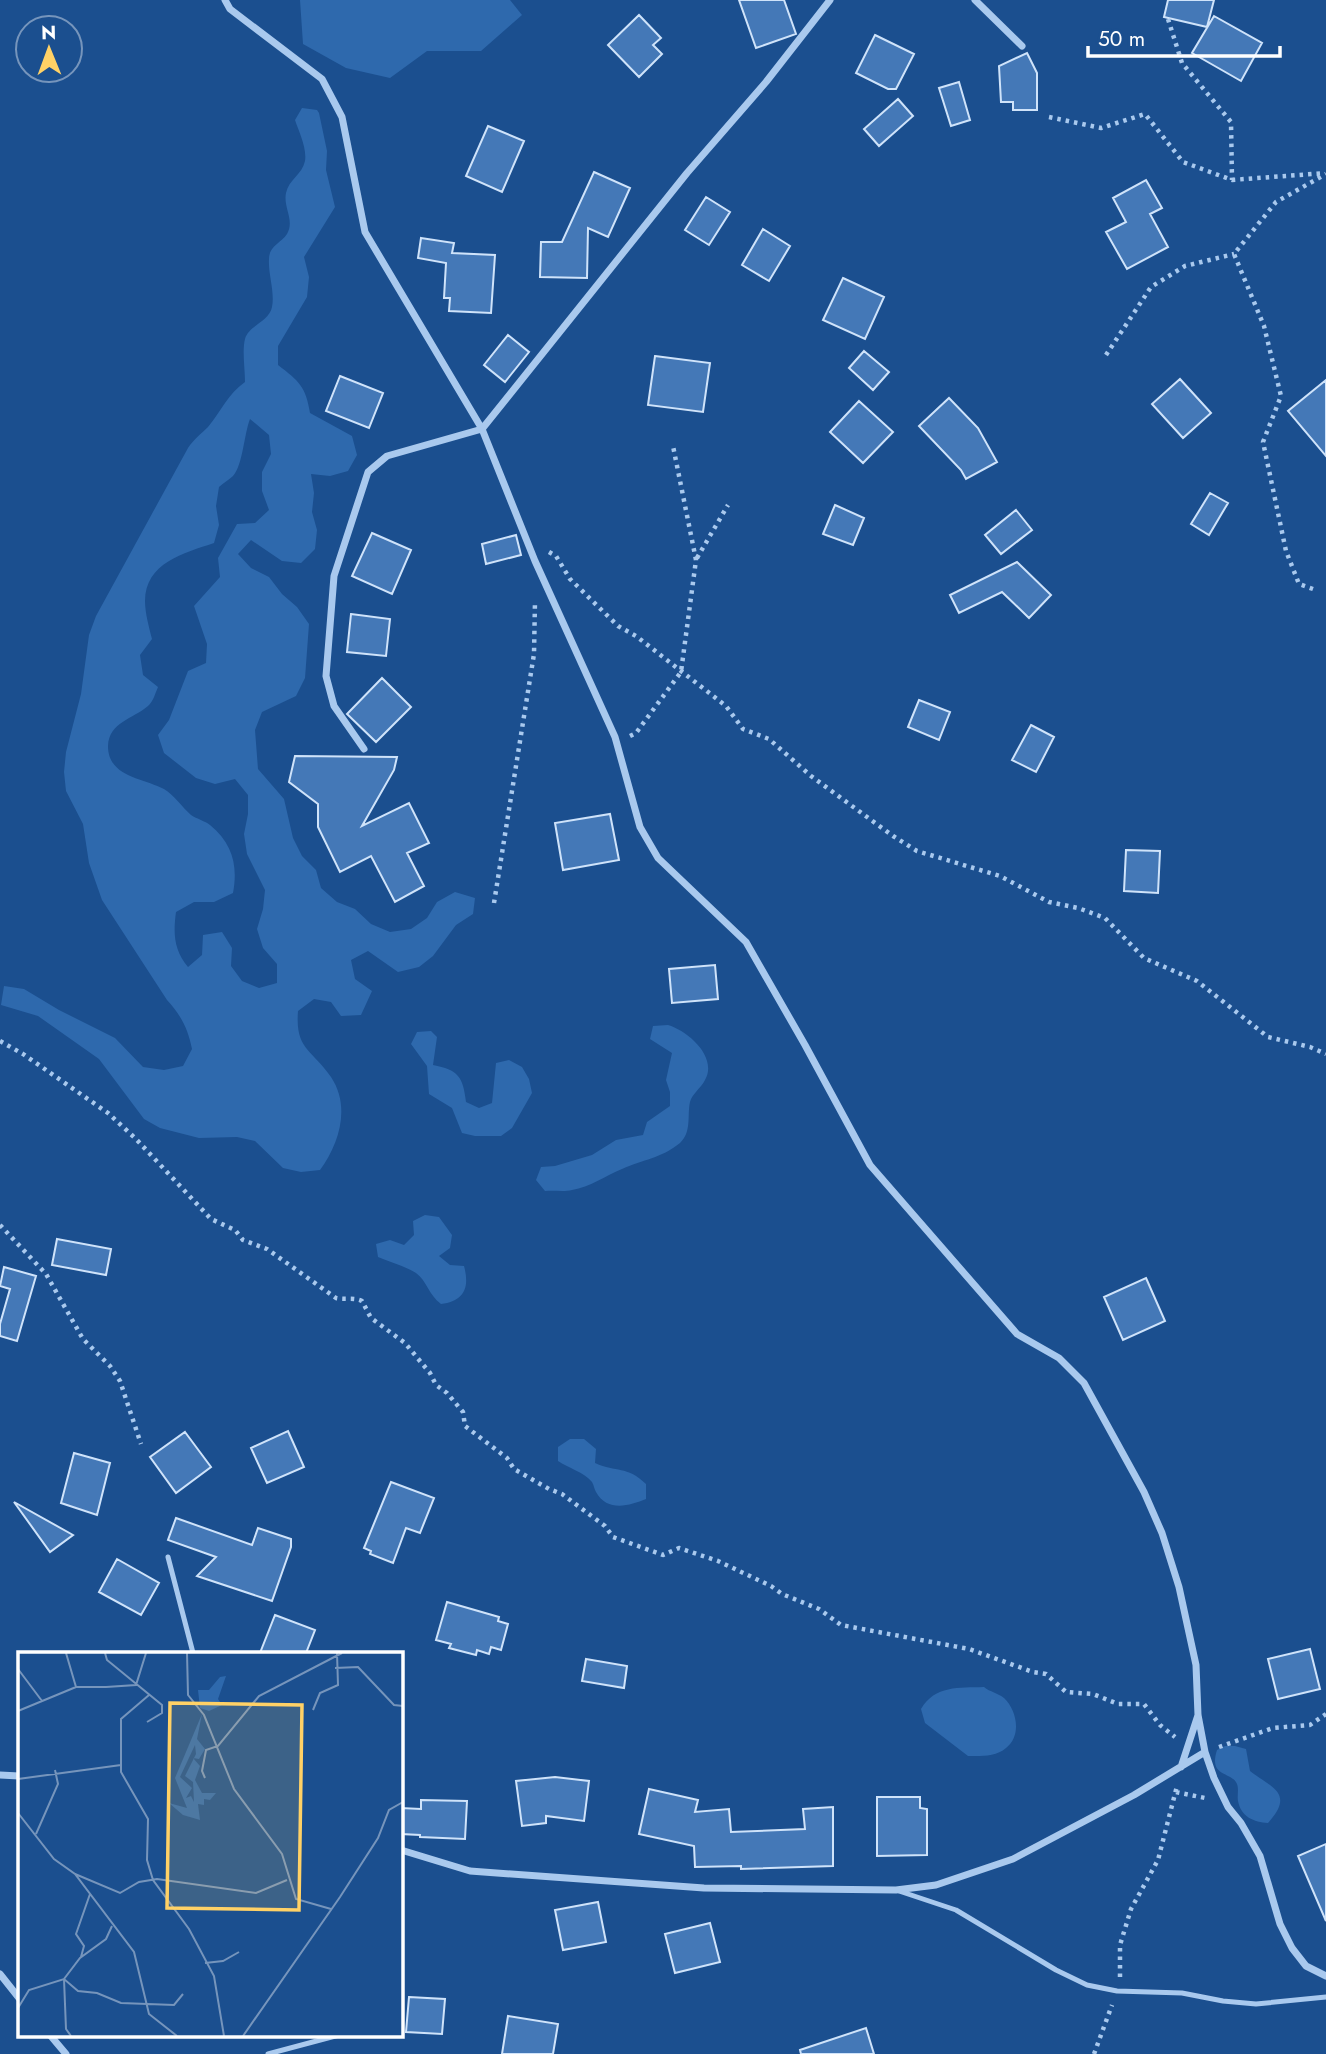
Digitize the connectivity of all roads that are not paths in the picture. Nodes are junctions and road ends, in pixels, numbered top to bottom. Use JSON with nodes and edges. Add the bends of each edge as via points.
{"nodes":[{"id":1,"x":225,"y":0,"type":"edge"},
{"id":2,"x":830,"y":0,"type":"edge"},
{"id":3,"x":975,"y":0,"type":"edge"},
{"id":4,"x":1022,"y":46,"type":"dead end"},
{"id":5,"x":482,"y":429,"type":"junction"},
{"id":6,"x":364,"y":749,"type":"dead end"},
{"id":7,"x":167,"y":1557,"type":"dead end"},
{"id":8,"x":193,"y":1652,"type":"edge"},
{"id":9,"x":1198,"y":1715,"type":"junction"},
{"id":10,"x":1205,"y":1752,"type":"junction"},
{"id":11,"x":1181,"y":1768,"type":"junction"},
{"id":12,"x":0,"y":1775,"type":"edge"},
{"id":13,"x":18,"y":1776,"type":"edge"},
{"id":14,"x":402,"y":1850,"type":"edge"},
{"id":15,"x":896,"y":1890,"type":"junction"},
{"id":16,"x":0,"y":1974,"type":"edge"},
{"id":17,"x":1326,"y":1976,"type":"edge"},
{"id":18,"x":18,"y":1997,"type":"edge"},
{"id":19,"x":1326,"y":1997,"type":"edge"},
{"id":20,"x":51,"y":2036,"type":"edge"},
{"id":21,"x":335,"y":2036,"type":"edge"},
{"id":22,"x":66,"y":2054,"type":"edge"},
{"id":23,"x":268,"y":2054,"type":"edge"}],
"edges":[{"from":1,"to":5,"type":"street","via":[[230,9],[322,79],[342,117],[365,232]]},
{"from":2,"to":5,"type":"street"},
{"from":3,"to":4,"type":"street"},
{"from":5,"to":6,"type":"street","via":[[387,456],[369,472],[334,576],[326,676],[334,706]]},
{"from":5,"to":9,"type":"street","via":[[616,742],[640,827],[658,859],[746,942],[870,1165],[1017,1334],[1059,1358],[1084,1383],[1162,1533],[1196,1665]]},
{"from":7,"to":8,"type":"lane"},
{"from":9,"to":10,"type":"street"},
{"from":9,"to":11,"type":"street"},
{"from":10,"to":11,"type":"street"},
{"from":10,"to":17,"type":"street","via":[[1228,1807],[1257,1849],[1292,1948],[1306,1966]]},
{"from":11,"to":15,"type":"street","via":[[1013,1859],[936,1885]]},
{"from":12,"to":13,"type":"street"},
{"from":14,"to":15,"type":"street","via":[[470,1871],[704,1888]]},
{"from":15,"to":19,"type":"lane","via":[[956,1910],[1087,1985],[1256,2004]]},
{"from":16,"to":18,"type":"street"},
{"from":20,"to":22,"type":"street"},
{"from":21,"to":23,"type":"lane"}]}
